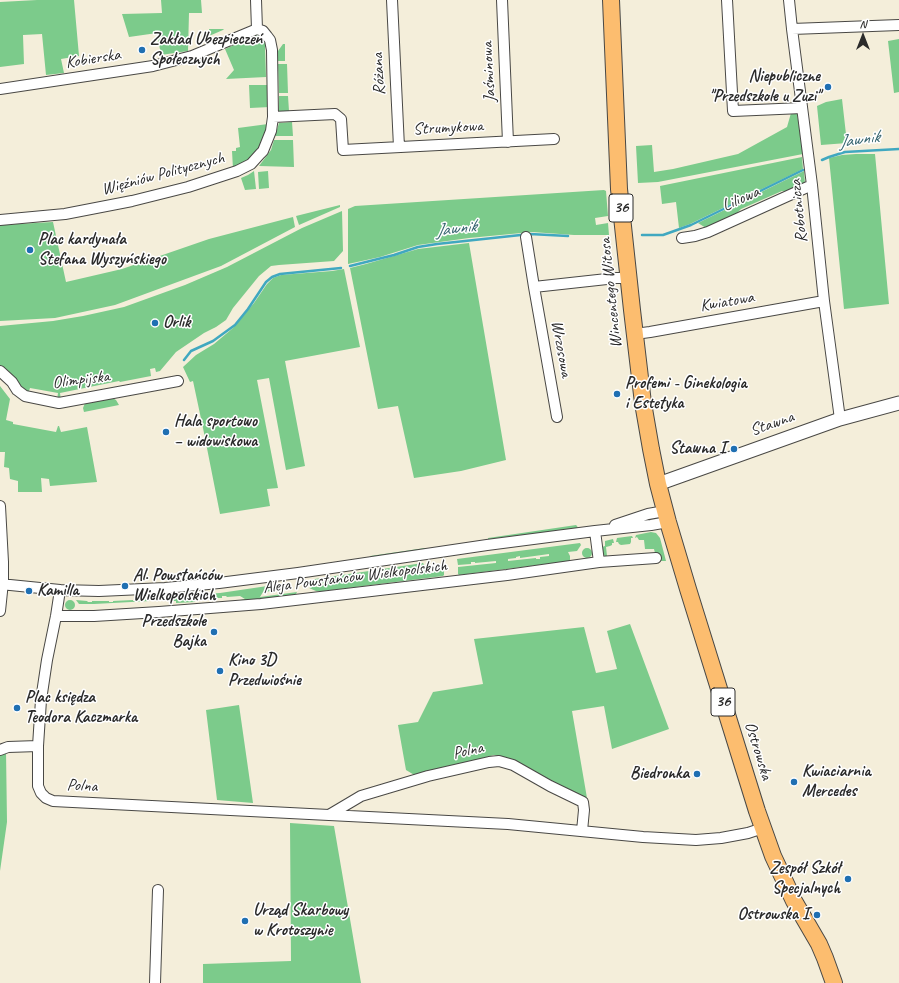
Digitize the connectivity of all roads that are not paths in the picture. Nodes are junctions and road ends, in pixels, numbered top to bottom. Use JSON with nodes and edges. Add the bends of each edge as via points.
{"nodes":[{"id":1,"x":256,"y":0,"type":"edge"},
{"id":2,"x":392,"y":0,"type":"edge"},
{"id":3,"x":502,"y":0,"type":"edge"},
{"id":4,"x":611,"y":0,"type":"edge"},
{"id":5,"x":728,"y":0,"type":"edge"},
{"id":6,"x":790,"y":0,"type":"edge"},
{"id":7,"x":899,"y":25,"type":"edge"},
{"id":8,"x":257,"y":29,"type":"junction"},
{"id":9,"x":792,"y":29,"type":"junction"},
{"id":10,"x":0,"y":89,"type":"edge"},
{"id":11,"x":802,"y":108,"type":"junction"},
{"id":12,"x":273,"y":117,"type":"junction"},
{"id":13,"x":554,"y":139,"type":"dead end"},
{"id":14,"x":508,"y":142,"type":"junction"},
{"id":15,"x":399,"y":147,"type":"junction"},
{"id":16,"x":812,"y":186,"type":"junction"},
{"id":17,"x":0,"y":220,"type":"edge"},
{"id":18,"x":526,"y":237,"type":"dead end"},
{"id":19,"x":682,"y":238,"type":"dead end"},
{"id":20,"x":628,"y":278,"type":"junction"},
{"id":21,"x":534,"y":286,"type":"junction"},
{"id":22,"x":824,"y":301,"type":"junction"},
{"id":23,"x":635,"y":334,"type":"junction"},
{"id":24,"x":0,"y":371,"type":"edge"},
{"id":25,"x":178,"y":381,"type":"dead end"},
{"id":26,"x":899,"y":404,"type":"edge"},
{"id":27,"x":557,"y":417,"type":"dead end"},
{"id":28,"x":840,"y":419,"type":"junction"},
{"id":29,"x":658,"y":484,"type":"junction"},
{"id":30,"x":0,"y":506,"type":"edge"},
{"id":31,"x":666,"y":517,"type":"junction"},
{"id":32,"x":595,"y":531,"type":"junction"},
{"id":33,"x":656,"y":558,"type":"dead end"},
{"id":34,"x":599,"y":562,"type":"junction"},
{"id":35,"x":2,"y":584,"type":"edge"},
{"id":36,"x":60,"y":590,"type":"junction"},
{"id":37,"x":0,"y":611,"type":"edge"},
{"id":38,"x":56,"y":616,"type":"junction"},
{"id":39,"x":38,"y":746,"type":"junction"},
{"id":40,"x":0,"y":750,"type":"edge"},
{"id":41,"x":329,"y":815,"type":"junction"},
{"id":42,"x":763,"y":828,"type":"junction"},
{"id":43,"x":582,"y":831,"type":"junction"},
{"id":44,"x":158,"y":890,"type":"dead end"},
{"id":45,"x":810,"y":931,"type":"junction"},
{"id":46,"x":155,"y":983,"type":"edge"},
{"id":47,"x":822,"y":983,"type":"edge"},
{"id":48,"x":834,"y":983,"type":"edge"}],
"edges":[{"from":1,"to":8,"type":"street"},
{"from":2,"to":15,"type":"street","name":"Różana"},
{"from":3,"to":14,"type":"street","name":"Jaśminowa"},
{"from":4,"to":20,"type":"main road","name":"Wincentego Witosa","number":"36","via":[[618,180]]},
{"from":5,"to":11,"type":"street","via":[[733,111]]},
{"from":6,"to":9,"type":"street","name":"Robotnicza"},
{"from":7,"to":9,"type":"street"},
{"from":8,"to":10,"type":"street","name":"Kobierska","via":[[192,56],[153,66]]},
{"from":8,"to":12,"type":"street","name":"Więźniów Politycznych","via":[[263,31],[270,40],[272,50]]},
{"from":9,"to":11,"type":"street","name":"Robotnicza"},
{"from":11,"to":16,"type":"street","name":"Robotnicza"},
{"from":12,"to":15,"type":"street","name":"Strumykowa","via":[[335,114],[341,119],[342,150]]},
{"from":12,"to":17,"type":"street","name":"Więźniów Politycznych","via":[[271,131],[260,154],[251,164],[237,171],[132,201],[65,214]]},
{"from":13,"to":14,"type":"street","name":"Strumykowa"},
{"from":14,"to":15,"type":"street","name":"Strumykowa"},
{"from":16,"to":19,"type":"street","name":"Liliowa","via":[[708,232]]},
{"from":16,"to":22,"type":"street","name":"Robotnicza"},
{"from":18,"to":21,"type":"street","name":"Wrzosowa"},
{"from":20,"to":21,"type":"street"},
{"from":20,"to":23,"type":"main road","name":"Wincentego Witosa","number":"36"},
{"from":21,"to":27,"type":"street","name":"Wrzosowa"},
{"from":22,"to":23,"type":"street","name":"Kwiatowa"},
{"from":22,"to":28,"type":"street","name":"Robotnicza"},
{"from":23,"to":29,"type":"main road","name":"Wincentego Witosa","number":"36","via":[[650,449]]},
{"from":24,"to":25,"type":"street","name":"Olimpijska","via":[[25,396],[56,403]]},
{"from":26,"to":28,"type":"street","name":"Stawna"},
{"from":28,"to":29,"type":"street","name":"Stawna"},
{"from":29,"to":31,"type":"main road","name":"Ostrowska","number":"36"},
{"from":30,"to":35,"type":"street"},
{"from":31,"to":32,"type":"street","name":"Aleja Powstańców Wielkopolskich","via":[[638,517]]},
{"from":31,"to":42,"type":"main road","name":"Ostrowska","number":"36"},
{"from":32,"to":34,"type":"street"},
{"from":32,"to":36,"type":"street","name":"Aleja Powstańców Wielkopolskich","via":[[219,583],[157,589]]},
{"from":33,"to":34,"type":"street","name":"Aleja Powstańców Wielkopolskich"},
{"from":34,"to":38,"type":"street","name":"Aleja Powstańców Wielkopolskich","via":[[261,604],[137,614]]},
{"from":35,"to":36,"type":"street","name":"Aleja Powstańców Wielkopolskich"},
{"from":35,"to":37,"type":"street"},
{"from":36,"to":38,"type":"street","name":"Polna"},
{"from":38,"to":39,"type":"street","name":"Polna","via":[[40,700]]},
{"from":39,"to":40,"type":"street","via":[[8,747]]},
{"from":39,"to":41,"type":"street","name":"Polna","via":[[38,786],[46,798],[53,800]]},
{"from":41,"to":43,"type":"street","name":"Polna","via":[[508,824]]},
{"from":41,"to":43,"type":"street","name":"Polna","via":[[361,796],[428,776],[499,761],[513,765],[583,802]]},
{"from":42,"to":43,"type":"street","name":"Polna","via":[[721,838],[696,840],[643,838]]},
{"from":42,"to":45,"type":"main road","name":"Ostrowska","number":"36","via":[[780,872]]},
{"from":44,"to":46,"type":"street"},
{"from":45,"to":47,"type":"main road","name":"Ostrowska","number":"36","via":[[821,968]]},
{"from":45,"to":48,"type":"main road","name":"Ostrowska","number":"36","via":[[819,944]]}]}
